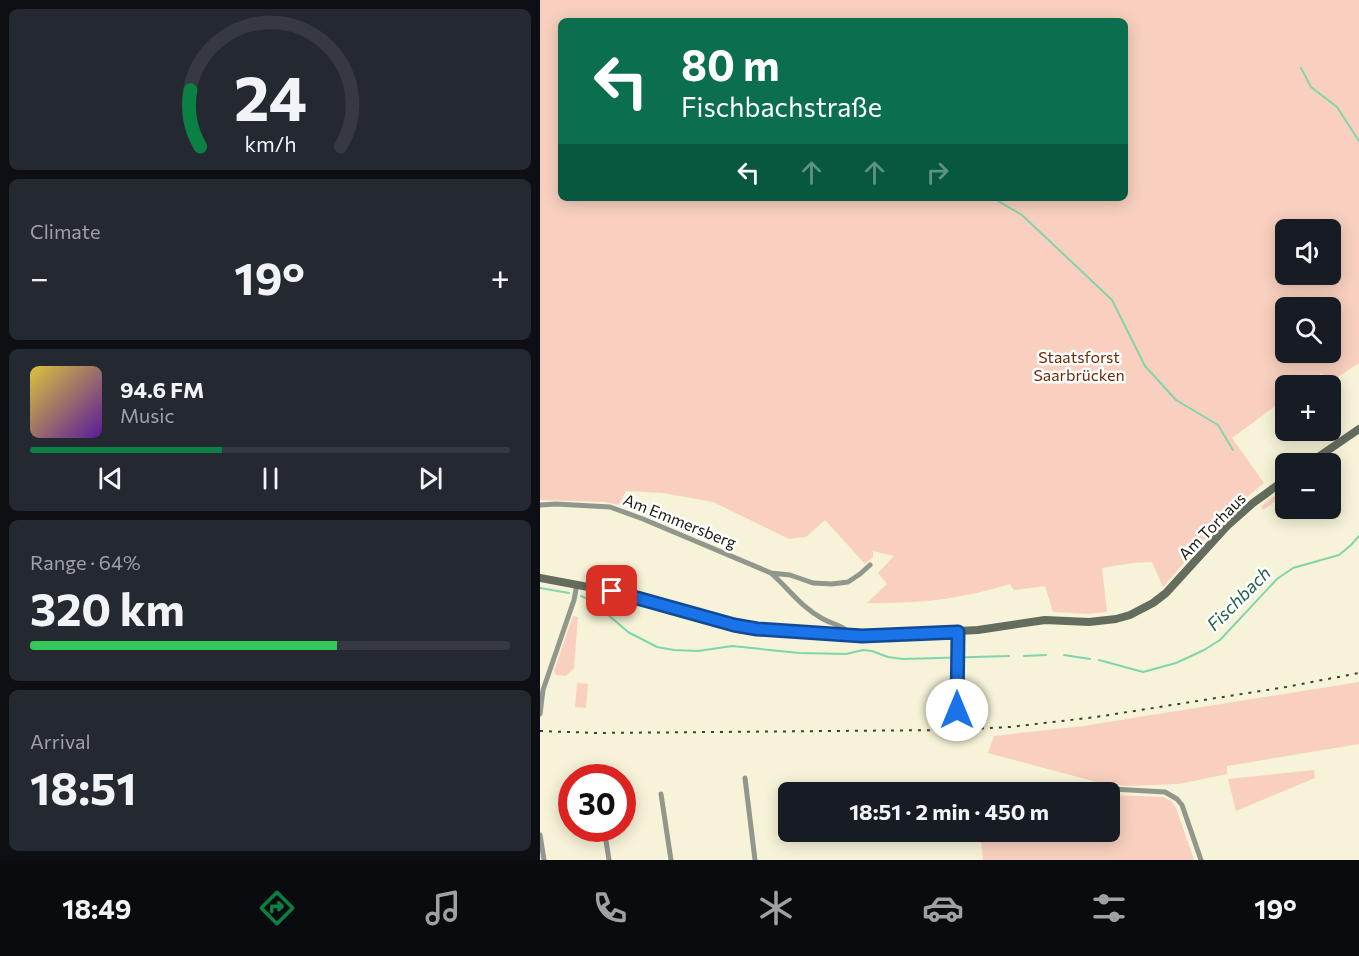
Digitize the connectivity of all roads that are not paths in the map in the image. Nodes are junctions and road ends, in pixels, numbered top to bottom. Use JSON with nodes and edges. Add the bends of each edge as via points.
{"nodes":[{"id":1,"x":1359,"y":429,"type":"edge"},
{"id":2,"x":1324,"y":453,"type":"edge"},
{"id":3,"x":1275,"y":487,"type":"edge"},
{"id":4,"x":540,"y":505,"type":"edge"},
{"id":5,"x":870,"y":565,"type":"dead end"},
{"id":6,"x":771,"y":573,"type":"junction"},
{"id":7,"x":540,"y":578,"type":"edge"},
{"id":8,"x":576,"y":588,"type":"junction"},
{"id":9,"x":958,"y":632,"type":"junction"},
{"id":10,"x":851,"y":636,"type":"junction"},
{"id":11,"x":957,"y":710,"type":"dead end"},
{"id":12,"x":540,"y":714,"type":"edge"},
{"id":13,"x":745,"y":778,"type":"dead end"},
{"id":14,"x":1120,"y":789,"type":"edge"},
{"id":15,"x":661,"y":794,"type":"dead end"},
{"id":16,"x":540,"y":835,"type":"edge"},
{"id":17,"x":606,"y":842,"type":"edge"},
{"id":18,"x":544,"y":860,"type":"edge"},
{"id":19,"x":609,"y":860,"type":"edge"},
{"id":20,"x":671,"y":860,"type":"edge"},
{"id":21,"x":755,"y":860,"type":"edge"},
{"id":22,"x":1201,"y":860,"type":"edge"}],
"edges":[{"from":1,"to":2,"type":"main road"},
{"from":3,"to":9,"type":"main road","name":"Am Torhaus","via":[[1227,526],[1161,597],[1143,609],[1116,619],[1082,623],[1045,620]]},
{"from":4,"to":6,"type":"street","name":"Am Emmersberg","via":[[610,507]]},
{"from":5,"to":6,"type":"street","name":"Am Emmersberg","via":[[853,579],[832,584],[813,584]]},
{"from":6,"to":10,"type":"street","name":"Am Emmersberg","via":[[804,606],[848,630]]},
{"from":7,"to":8,"type":"main road","name":"Am Torhaus"},
{"from":8,"to":10,"type":"main road","name":"Am Torhaus","via":[[631,595],[743,627]]},
{"from":8,"to":12,"type":"street","via":[[543,690]]},
{"from":9,"to":10,"type":"main road","name":"Am Torhaus"},
{"from":9,"to":11,"type":"street"},
{"from":13,"to":21,"type":"street"},
{"from":14,"to":22,"type":"street","via":[[1165,792],[1177,799]]},
{"from":15,"to":20,"type":"street"},
{"from":16,"to":18,"type":"street"},
{"from":17,"to":19,"type":"street"}]}
